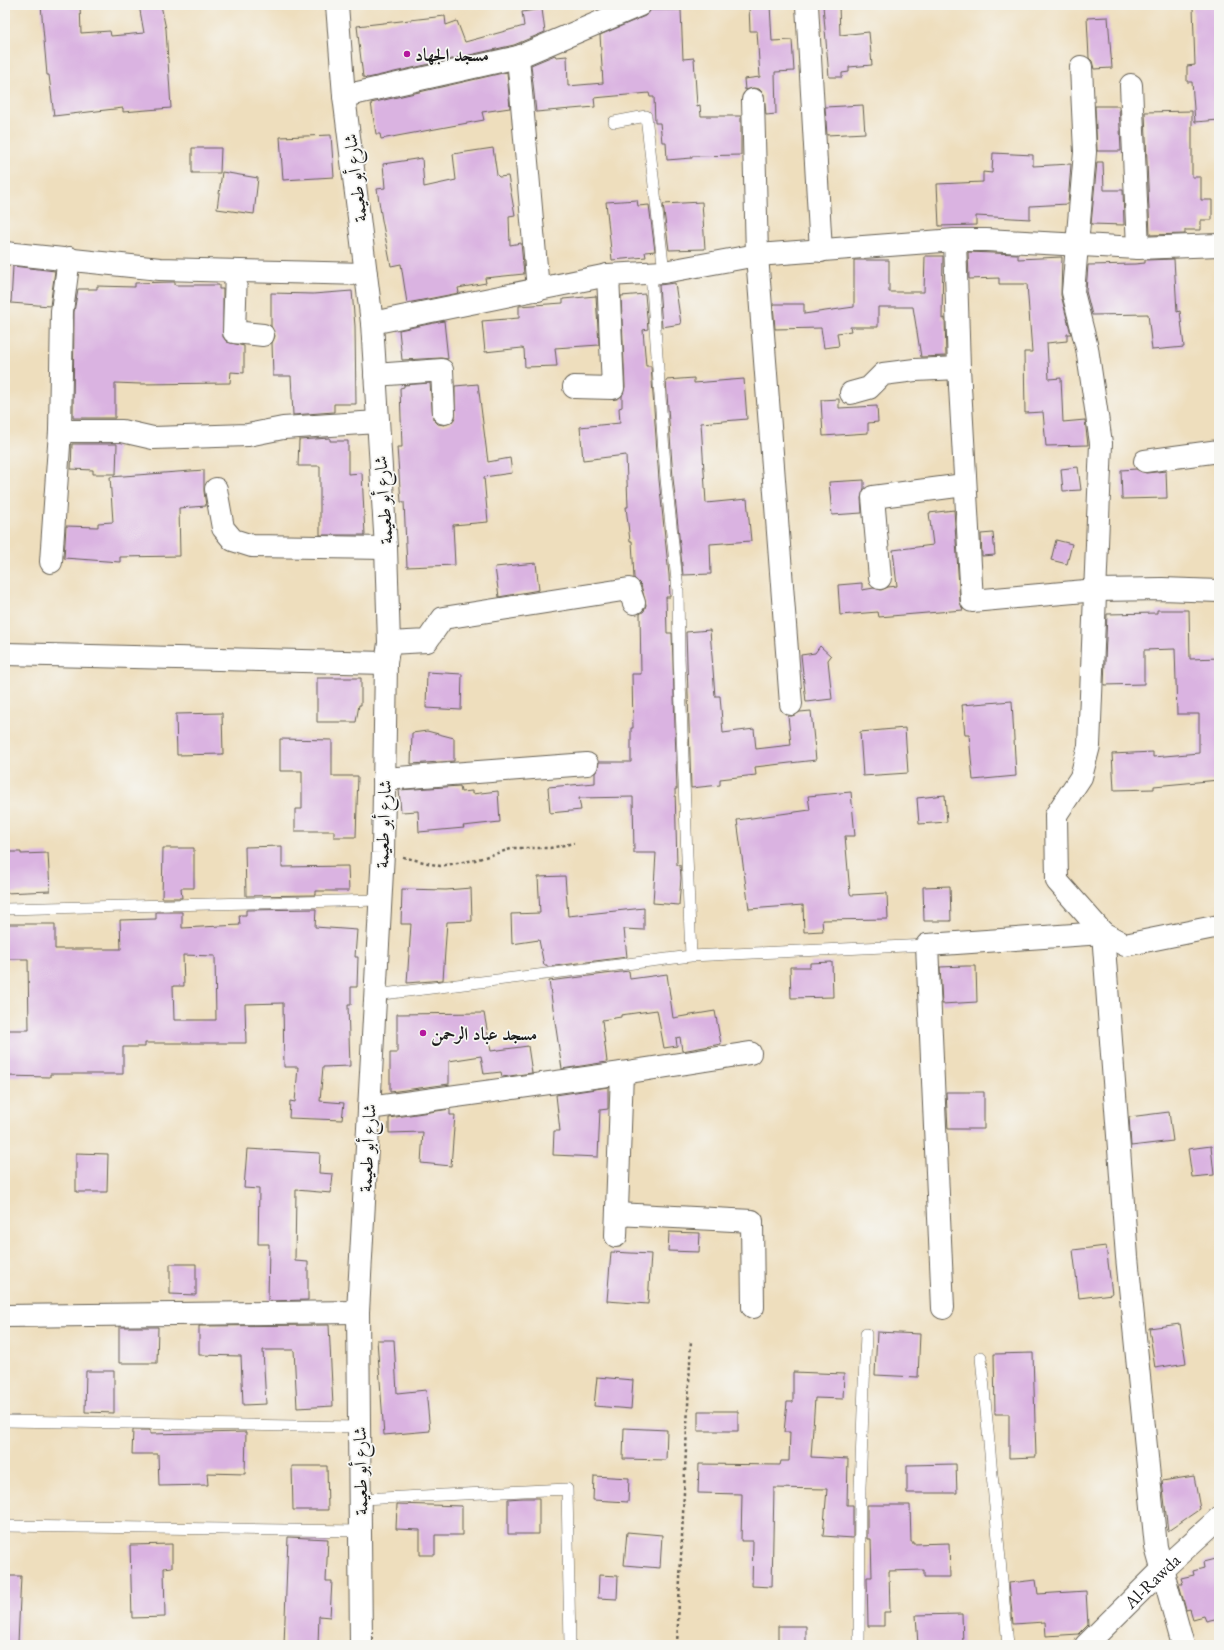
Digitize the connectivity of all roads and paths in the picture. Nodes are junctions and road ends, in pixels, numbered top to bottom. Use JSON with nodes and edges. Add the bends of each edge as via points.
{"nodes":[{"id":1,"x":337,"y":5,"type":"edge"},
{"id":2,"x":640,"y":5,"type":"edge"},
{"id":3,"x":808,"y":5,"type":"edge"},
{"id":4,"x":518,"y":57,"type":"junction"},
{"id":5,"x":1082,"y":67,"type":"dead end"},
{"id":6,"x":1130,"y":85,"type":"dead end"},
{"id":7,"x":344,"y":96,"type":"junction"},
{"id":8,"x":753,"y":100,"type":"dead end"},
{"id":9,"x":614,"y":122,"type":"dead end"},
{"id":10,"x":955,"y":240,"type":"junction"},
{"id":11,"x":1077,"y":245,"type":"junction"},
{"id":12,"x":1219,"y":245,"type":"edge"},
{"id":13,"x":1138,"y":248,"type":"junction"},
{"id":14,"x":821,"y":251,"type":"junction"},
{"id":15,"x":5,"y":253,"type":"edge"},
{"id":16,"x":757,"y":255,"type":"junction"},
{"id":17,"x":69,"y":258,"type":"junction"},
{"id":18,"x":236,"y":271,"type":"junction"},
{"id":19,"x":658,"y":272,"type":"junction"},
{"id":20,"x":366,"y":274,"type":"junction"},
{"id":21,"x":608,"y":275,"type":"junction"},
{"id":22,"x":538,"y":290,"type":"junction"},
{"id":23,"x":372,"y":323,"type":"junction"},
{"id":24,"x":263,"y":335,"type":"dead end"},
{"id":25,"x":959,"y":368,"type":"junction"},
{"id":26,"x":375,"y":375,"type":"junction"},
{"id":27,"x":574,"y":387,"type":"dead end"},
{"id":28,"x":851,"y":393,"type":"dead end"},
{"id":29,"x":444,"y":412,"type":"dead end"},
{"id":30,"x":378,"y":422,"type":"junction"},
{"id":31,"x":60,"y":430,"type":"junction"},
{"id":32,"x":1219,"y":452,"type":"edge"},
{"id":33,"x":1145,"y":461,"type":"dead end"},
{"id":34,"x":964,"y":485,"type":"junction"},
{"id":35,"x":216,"y":489,"type":"dead end"},
{"id":36,"x":386,"y":548,"type":"junction"},
{"id":37,"x":51,"y":562,"type":"dead end"},
{"id":38,"x":880,"y":578,"type":"dead end"},
{"id":39,"x":1096,"y":590,"type":"junction"},
{"id":40,"x":1219,"y":592,"type":"edge"},
{"id":41,"x":634,"y":603,"type":"dead end"},
{"id":42,"x":388,"y":653,"type":"junction"},
{"id":43,"x":5,"y":654,"type":"edge"},
{"id":44,"x":791,"y":704,"type":"dead end"},
{"id":45,"x":587,"y":764,"type":"dead end"},
{"id":46,"x":384,"y":779,"type":"junction"},
{"id":47,"x":574,"y":843,"type":"dead end"},
{"id":48,"x":383,"y":853,"type":"junction"},
{"id":49,"x":379,"y":900,"type":"junction"},
{"id":50,"x":5,"y":909,"type":"edge"},
{"id":51,"x":1219,"y":926,"type":"edge"},
{"id":52,"x":1103,"y":933,"type":"junction"},
{"id":53,"x":927,"y":945,"type":"junction"},
{"id":54,"x":691,"y":956,"type":"junction"},
{"id":55,"x":375,"y":995,"type":"junction"},
{"id":56,"x":750,"y":1053,"type":"dead end"},
{"id":57,"x":622,"y":1073,"type":"junction"},
{"id":58,"x":369,"y":1108,"type":"junction"},
{"id":59,"x":617,"y":1214,"type":"junction"},
{"id":60,"x":616,"y":1236,"type":"dead end"},
{"id":61,"x":753,"y":1307,"type":"dead end"},
{"id":62,"x":943,"y":1308,"type":"dead end"},
{"id":63,"x":358,"y":1312,"type":"junction"},
{"id":64,"x":5,"y":1316,"type":"edge"},
{"id":65,"x":866,"y":1334,"type":"dead end"},
{"id":66,"x":691,"y":1340,"type":"dead end"},
{"id":67,"x":981,"y":1357,"type":"dead end"},
{"id":68,"x":5,"y":1421,"type":"edge"},
{"id":69,"x":360,"y":1427,"type":"junction"},
{"id":70,"x":361,"y":1499,"type":"junction"},
{"id":71,"x":1219,"y":1518,"type":"edge"},
{"id":72,"x":5,"y":1526,"type":"edge"},
{"id":73,"x":360,"y":1532,"type":"junction"},
{"id":74,"x":1163,"y":1568,"type":"junction"},
{"id":75,"x":1096,"y":1641,"type":"edge"},
{"id":76,"x":361,"y":1645,"type":"edge"},
{"id":77,"x":570,"y":1645,"type":"edge"},
{"id":78,"x":677,"y":1645,"type":"edge"},
{"id":79,"x":859,"y":1645,"type":"edge"},
{"id":80,"x":1008,"y":1645,"type":"edge"},
{"id":81,"x":1184,"y":1645,"type":"edge"}],
"edges":[{"from":1,"to":7,"type":"street","name":"شارع أبو طعيمة"},
{"from":2,"to":4,"type":"street"},
{"from":3,"to":14,"type":"street"},
{"from":4,"to":7,"type":"street"},
{"from":4,"to":22,"type":"street"},
{"from":5,"to":11,"type":"street","via":[[1085,152]]},
{"from":6,"to":13,"type":"street"},
{"from":7,"to":20,"type":"street","name":"شارع أبو طعيمة"},
{"from":8,"to":16,"type":"street"},
{"from":9,"to":19,"type":"lane","via":[[646,116]]},
{"from":10,"to":11,"type":"street"},
{"from":10,"to":14,"type":"street"},
{"from":10,"to":25,"type":"street"},
{"from":11,"to":13,"type":"street"},
{"from":11,"to":39,"type":"street","via":[[1073,292],[1088,348],[1101,443]]},
{"from":12,"to":13,"type":"street"},
{"from":14,"to":16,"type":"street"},
{"from":15,"to":17,"type":"street"},
{"from":16,"to":19,"type":"street"},
{"from":16,"to":44,"type":"street"},
{"from":17,"to":18,"type":"street","via":[[160,269]]},
{"from":17,"to":31,"type":"street","via":[[62,311]]},
{"from":18,"to":20,"type":"street"},
{"from":18,"to":24,"type":"street","via":[[234,332]]},
{"from":19,"to":21,"type":"street"},
{"from":19,"to":54,"type":"lane","via":[[666,479],[678,590]]},
{"from":20,"to":23,"type":"street","name":"شارع أبو طعيمة"},
{"from":21,"to":22,"type":"street"},
{"from":21,"to":27,"type":"street","via":[[613,388]]},
{"from":22,"to":23,"type":"street"},
{"from":23,"to":26,"type":"street","name":"شارع أبو طعيمة"},
{"from":25,"to":28,"type":"street","via":[[883,374],[869,388]]},
{"from":25,"to":34,"type":"street"},
{"from":26,"to":29,"type":"street","via":[[442,370]]},
{"from":26,"to":30,"type":"street","name":"شارع أبو طعيمة"},
{"from":30,"to":31,"type":"street","via":[[283,428],[248,434],[153,438],[122,431]]},
{"from":30,"to":36,"type":"street","name":"شارع أبو طعيمة"},
{"from":31,"to":37,"type":"street"},
{"from":32,"to":33,"type":"street"},
{"from":34,"to":38,"type":"street","via":[[874,497]]},
{"from":34,"to":39,"type":"street","via":[[972,602]]},
{"from":35,"to":36,"type":"street","via":[[223,528],[233,540],[252,546]]},
{"from":36,"to":42,"type":"street","name":"شارع أبو طعيمة"},
{"from":39,"to":40,"type":"street","via":[[1162,589]]},
{"from":39,"to":52,"type":"street","via":[[1089,746],[1081,777],[1056,815],[1057,881]]},
{"from":41,"to":42,"type":"street","via":[[629,589],[443,618],[427,641]]},
{"from":42,"to":43,"type":"street"},
{"from":42,"to":46,"type":"street","name":"شارع أبو طعيمة"},
{"from":45,"to":46,"type":"street"},
{"from":46,"to":48,"type":"street","name":"شارع أبو طعيمة"},
{"from":47,"to":48,"type":"path","via":[[550,848],[514,848],[475,860],[440,866]]},
{"from":48,"to":49,"type":"street","name":"شارع أبو طعيمة"},
{"from":49,"to":50,"type":"lane"},
{"from":49,"to":55,"type":"street","name":"شارع أبو طعيمة"},
{"from":51,"to":52,"type":"street","via":[[1125,945]]},
{"from":52,"to":53,"type":"street"},
{"from":52,"to":74,"type":"street","via":[[1127,1257],[1156,1547]]},
{"from":53,"to":54,"type":"lane"},
{"from":53,"to":62,"type":"street"},
{"from":54,"to":55,"type":"lane"},
{"from":55,"to":58,"type":"street","name":"شارع أبو طعيمة"},
{"from":56,"to":57,"type":"street"},
{"from":57,"to":58,"type":"street"},
{"from":57,"to":59,"type":"street"},
{"from":58,"to":63,"type":"street","name":"شارع أبو طعيمة"},
{"from":59,"to":60,"type":"street"},
{"from":59,"to":61,"type":"street","via":[[752,1221]]},
{"from":63,"to":64,"type":"street"},
{"from":63,"to":69,"type":"street","name":"شارع أبو طعيمة"},
{"from":65,"to":79,"type":"lane","via":[[860,1486]]},
{"from":66,"to":78,"type":"path"},
{"from":67,"to":80,"type":"lane"},
{"from":68,"to":69,"type":"lane"},
{"from":69,"to":70,"type":"street","name":"شارع أبو طعيمة"},
{"from":70,"to":73,"type":"street","name":"شارع أبو طعيمة"},
{"from":70,"to":77,"type":"lane","via":[[567,1489]]},
{"from":71,"to":74,"type":"street","name":"Al-Rawda"},
{"from":72,"to":73,"type":"lane"},
{"from":73,"to":76,"type":"street","name":"شارع أبو طعيمة"},
{"from":74,"to":75,"type":"street","name":"Al-Rawda"},
{"from":74,"to":81,"type":"street"}]}
